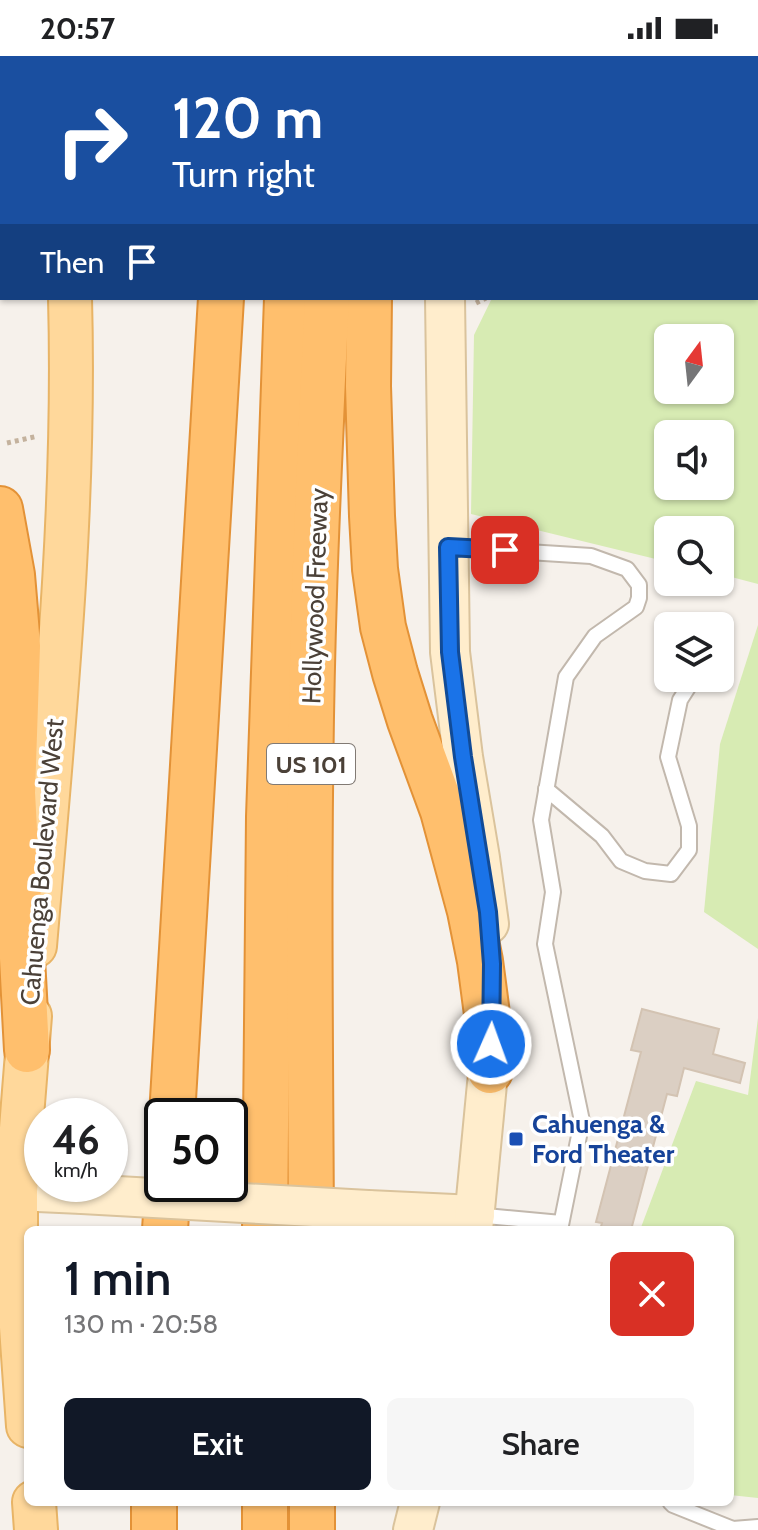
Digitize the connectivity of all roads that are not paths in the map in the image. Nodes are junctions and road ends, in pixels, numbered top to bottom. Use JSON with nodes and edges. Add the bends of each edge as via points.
{"nodes":[{"id":1,"x":70,"y":300,"type":"edge"},
{"id":2,"x":221,"y":300,"type":"edge"},
{"id":3,"x":287,"y":300,"type":"edge"},
{"id":4,"x":327,"y":300,"type":"edge"},
{"id":5,"x":369,"y":300,"type":"edge"},
{"id":6,"x":445,"y":300,"type":"edge"},
{"id":7,"x":0,"y":509,"type":"edge"},
{"id":8,"x":448,"y":547,"type":"junction"},
{"id":9,"x":685,"y":692,"type":"edge"},
{"id":10,"x":546,"y":789,"type":"junction"},
{"id":11,"x":27,"y":1050,"type":"junction"},
{"id":12,"x":490,"y":1071,"type":"junction"},
{"id":13,"x":173,"y":1098,"type":"edge"},
{"id":14,"x":16,"y":1191,"type":"junction"},
{"id":15,"x":167,"y":1202,"type":"edge"},
{"id":16,"x":474,"y":1222,"type":"edge"},
{"id":17,"x":165,"y":1226,"type":"edge"},
{"id":18,"x":265,"y":1226,"type":"edge"},
{"id":19,"x":311,"y":1226,"type":"edge"},
{"id":20,"x":543,"y":1226,"type":"edge"},
{"id":21,"x":560,"y":1226,"type":"edge"},
{"id":22,"x":24,"y":1369,"type":"edge"},
{"id":23,"x":34,"y":1506,"type":"edge"},
{"id":24,"x":154,"y":1506,"type":"edge"},
{"id":25,"x":265,"y":1506,"type":"edge"},
{"id":26,"x":312,"y":1506,"type":"edge"},
{"id":27,"x":419,"y":1506,"type":"edge"},
{"id":28,"x":676,"y":1506,"type":"edge"},
{"id":29,"x":758,"y":1527,"type":"edge"},
{"id":30,"x":36,"y":1530,"type":"edge"},
{"id":31,"x":154,"y":1530,"type":"edge"},
{"id":32,"x":265,"y":1530,"type":"edge"},
{"id":33,"x":312,"y":1530,"type":"edge"},
{"id":34,"x":413,"y":1530,"type":"edge"}],
"edges":[{"from":1,"to":11,"type":"main road","name":"Cahuenga Boulevard West","via":[[64,581]]},
{"from":2,"to":13,"type":"highway"},
{"from":3,"to":18,"type":"highway","via":[[269,817]]},
{"from":4,"to":19,"type":"highway","name":"Hollywood Freeway","number":"US 101","via":[[311,704]]},
{"from":5,"to":12,"type":"highway","via":[[372,516],[383,627],[470,911]]},
{"from":6,"to":8,"type":"main road"},
{"from":7,"to":11,"type":"highway","via":[[18,646],[13,793]]},
{"from":8,"to":10,"type":"lane","via":[[591,556],[627,569],[639,585],[636,607],[595,636],[566,677]]},
{"from":8,"to":12,"type":"main road","via":[[450,652],[488,912]]},
{"from":9,"to":10,"type":"lane","via":[[668,757],[689,826],[689,850],[671,874],[621,861],[602,836]]},
{"from":10,"to":21,"type":"lane","via":[[541,820],[553,892],[545,944],[582,1121]]},
{"from":11,"to":14,"type":"main road","name":"Cahuenga Boulevard West"},
{"from":12,"to":16,"type":"main road"},
{"from":14,"to":16,"type":"main road","bridge":true,"via":[[368,1210]]},
{"from":14,"to":22,"type":"main road","name":"Cahuenga Boulevard West"},
{"from":15,"to":17,"type":"highway"},
{"from":16,"to":20,"type":"lane"},
{"from":23,"to":30,"type":"main road"},
{"from":24,"to":31,"type":"highway"},
{"from":25,"to":32,"type":"highway"},
{"from":26,"to":33,"type":"highway"},
{"from":27,"to":34,"type":"main road"},
{"from":28,"to":29,"type":"lane","via":[[733,1529]]}]}
